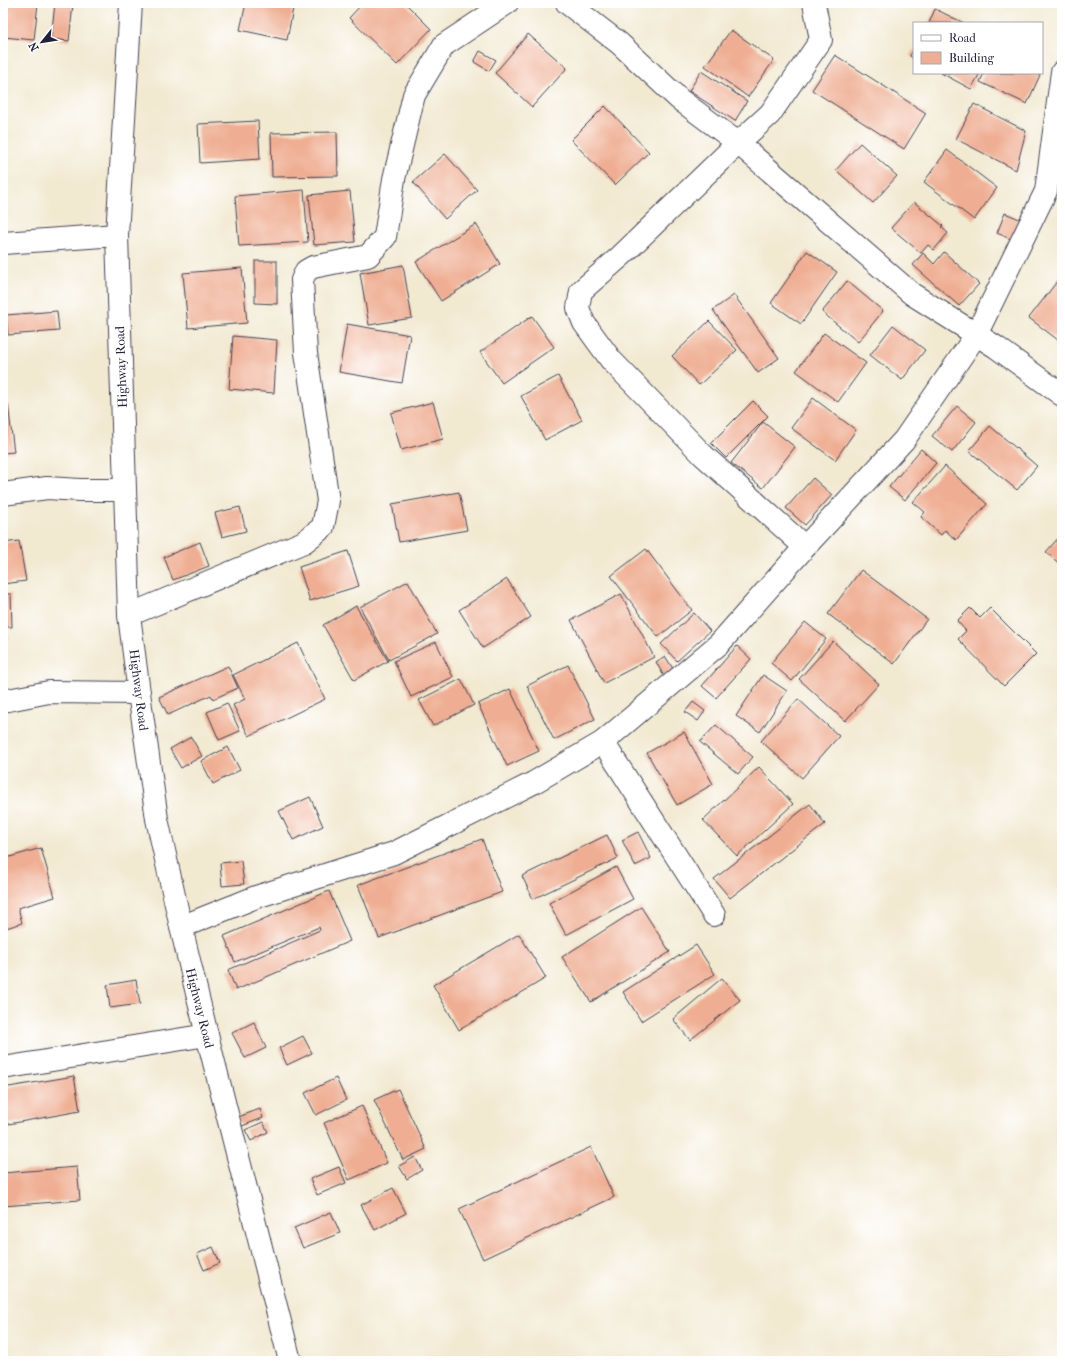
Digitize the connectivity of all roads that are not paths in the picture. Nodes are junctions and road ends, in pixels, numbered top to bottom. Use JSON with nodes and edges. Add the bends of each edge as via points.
{"nodes":[{"id":1,"x":130,"y":3,"type":"edge"},
{"id":2,"x":507,"y":3,"type":"edge"},
{"id":3,"x":567,"y":3,"type":"edge"},
{"id":4,"x":814,"y":3,"type":"edge"},
{"id":5,"x":1062,"y":72,"type":"edge"},
{"id":6,"x":738,"y":143,"type":"junction"},
{"id":7,"x":1054,"y":194,"type":"edge"},
{"id":8,"x":116,"y":235,"type":"junction"},
{"id":9,"x":3,"y":243,"type":"edge"},
{"id":10,"x":976,"y":336,"type":"junction"},
{"id":11,"x":1062,"y":396,"type":"edge"},
{"id":12,"x":124,"y":490,"type":"junction"},
{"id":13,"x":3,"y":494,"type":"edge"},
{"id":14,"x":805,"y":547,"type":"junction"},
{"id":15,"x":130,"y":615,"type":"junction"},
{"id":16,"x":139,"y":693,"type":"junction"},
{"id":17,"x":3,"y":701,"type":"edge"},
{"id":18,"x":603,"y":742,"type":"junction"},
{"id":19,"x":714,"y":915,"type":"dead end"},
{"id":20,"x":181,"y":927,"type":"junction"},
{"id":21,"x":207,"y":1035,"type":"junction"},
{"id":22,"x":3,"y":1068,"type":"edge"},
{"id":23,"x":290,"y":1361,"type":"edge"}],
"edges":[{"from":1,"to":8,"type":"street","name":"Highway Road"},
{"from":2,"to":15,"type":"street","via":[[444,45],[414,95],[394,179],[385,237],[368,256],[313,267],[306,271],[302,280],[306,353],[328,501],[323,527],[304,542]]},
{"from":3,"to":6,"type":"street","via":[[619,43],[679,99]]},
{"from":4,"to":6,"type":"street","via":[[821,40],[770,114]]},
{"from":5,"to":7,"type":"street"},
{"from":6,"to":10,"type":"street","via":[[912,294]]},
{"from":6,"to":14,"type":"street","via":[[581,291],[578,308],[584,324],[611,360],[703,455]]},
{"from":7,"to":10,"type":"street"},
{"from":8,"to":9,"type":"street"},
{"from":8,"to":12,"type":"street","name":"Highway Road"},
{"from":10,"to":11,"type":"street","via":[[996,347]]},
{"from":10,"to":14,"type":"street","via":[[904,440]]},
{"from":12,"to":13,"type":"street","via":[[47,488]]},
{"from":12,"to":15,"type":"street","name":"Highway Road"},
{"from":14,"to":18,"type":"street","via":[[720,644]]},
{"from":15,"to":16,"type":"street","name":"Highway Road"},
{"from":16,"to":17,"type":"street","via":[[49,692]]},
{"from":16,"to":20,"type":"street","name":"Highway Road","via":[[157,819]]},
{"from":18,"to":19,"type":"street"},
{"from":18,"to":20,"type":"street","via":[[533,783],[394,853],[256,897]]},
{"from":20,"to":21,"type":"street","name":"Highway Road"},
{"from":21,"to":22,"type":"street"},
{"from":21,"to":23,"type":"street","name":"Highway Road"}]}
